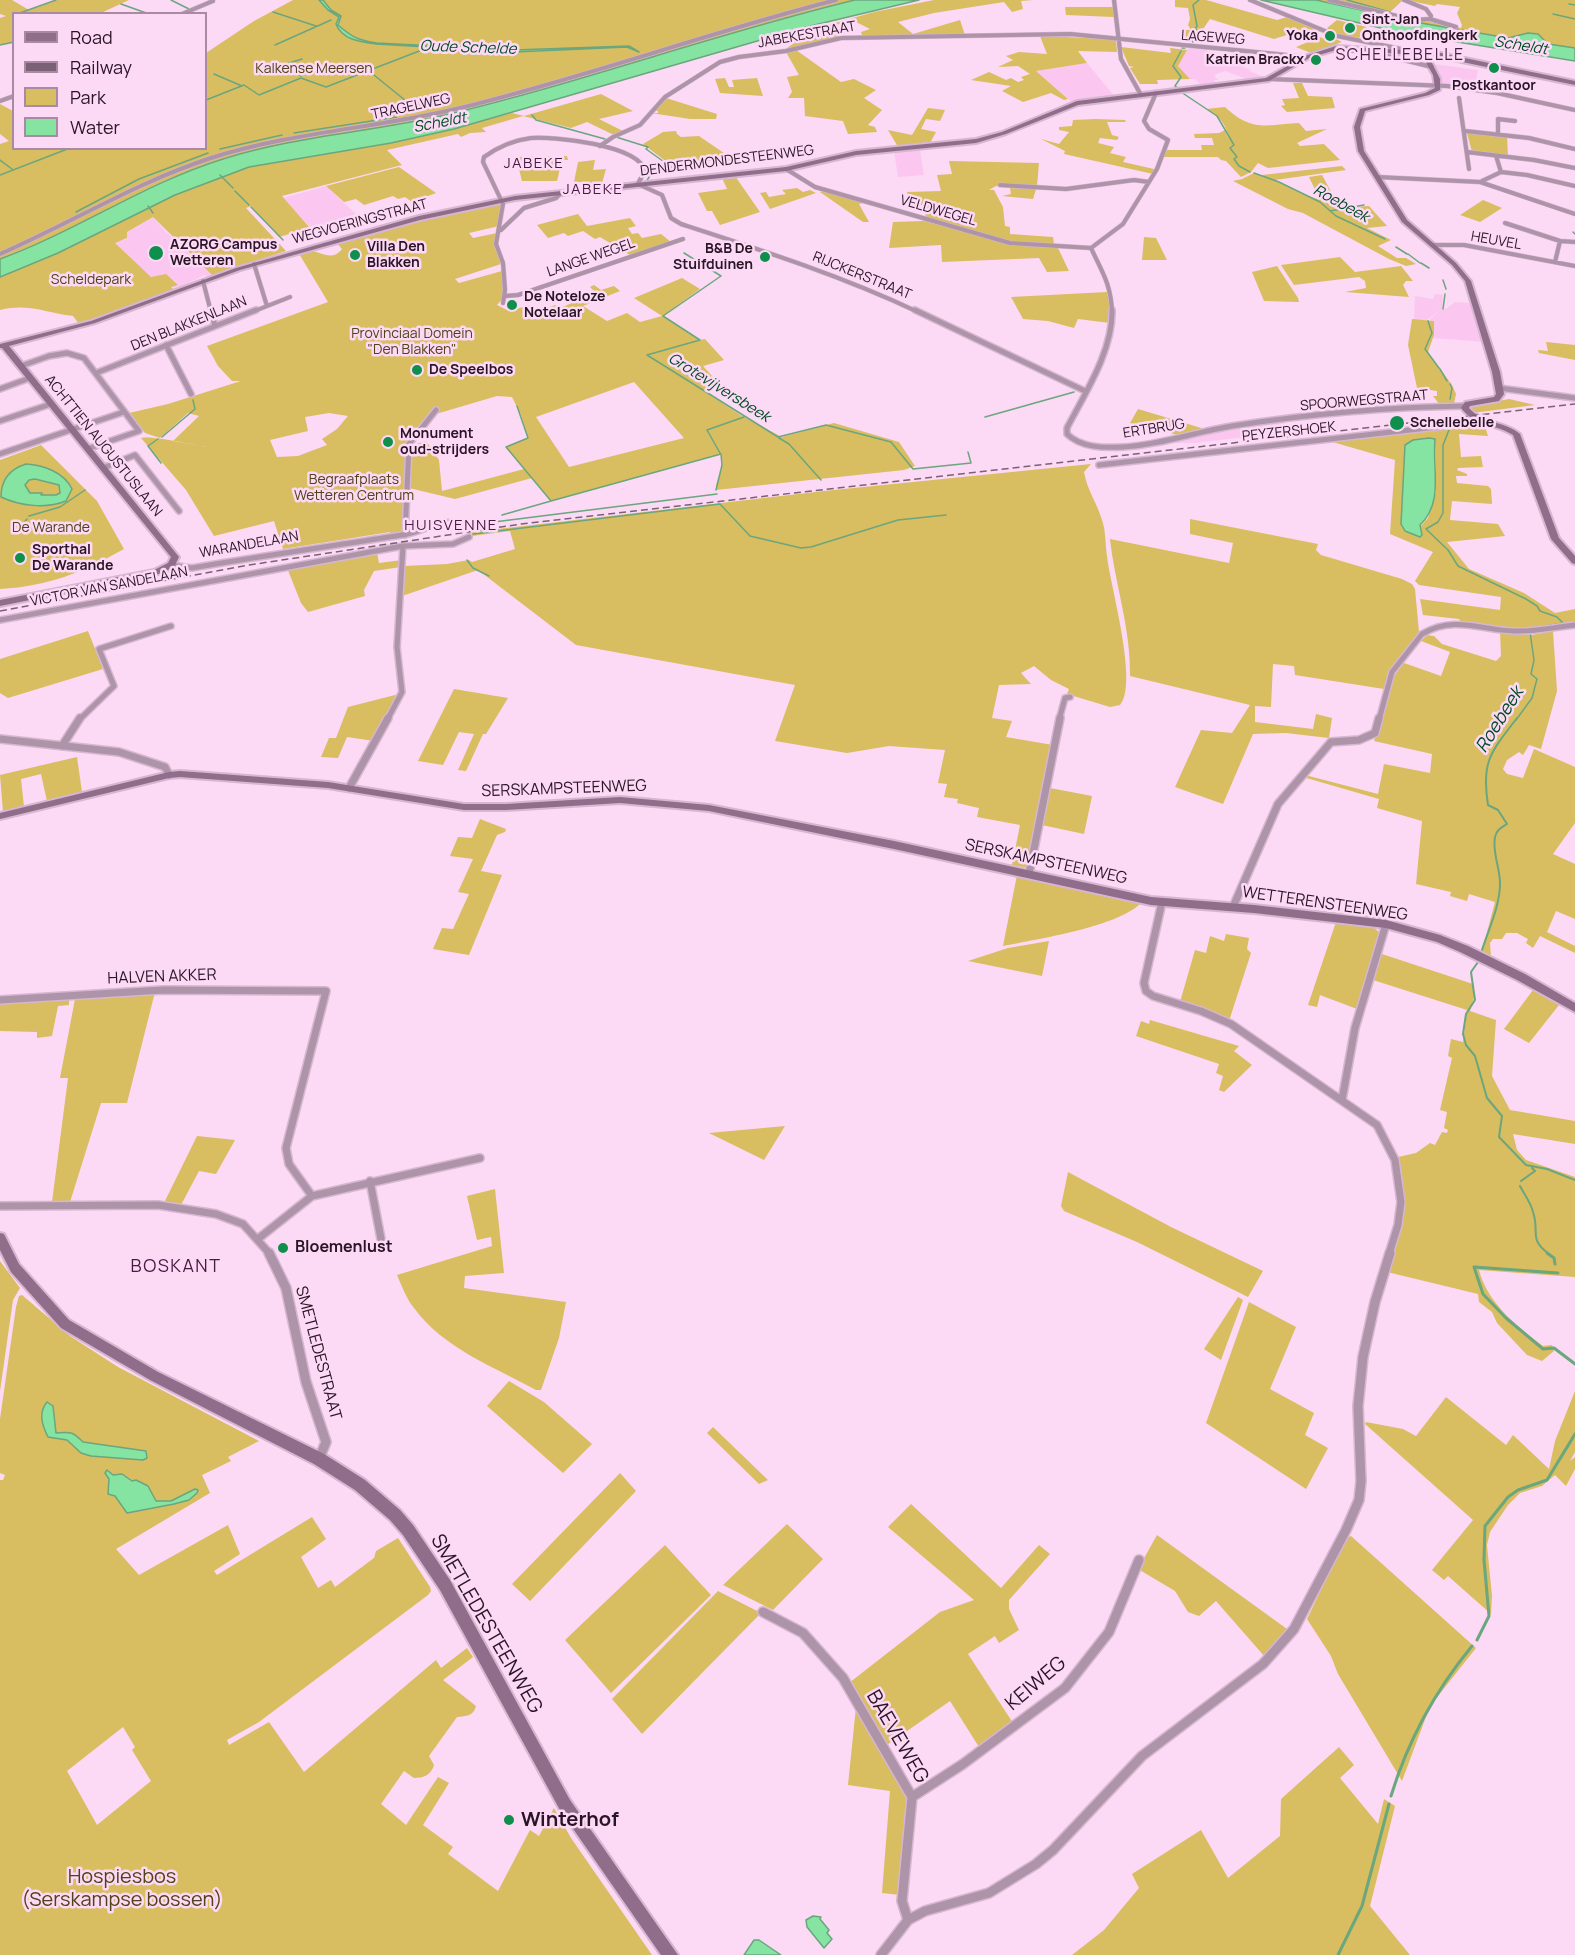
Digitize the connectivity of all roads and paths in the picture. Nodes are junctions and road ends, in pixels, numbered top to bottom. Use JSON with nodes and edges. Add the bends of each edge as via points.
{"nodes":[{"id":1,"x":836,"y":0,"type":"edge"},
{"id":2,"x":1114,"y":0,"type":"edge"},
{"id":3,"x":1250,"y":0,"type":"edge"},
{"id":4,"x":1329,"y":0,"type":"edge"},
{"id":5,"x":1404,"y":0,"type":"edge"},
{"id":6,"x":213,"y":1,"type":"edge"},
{"id":7,"x":187,"y":12,"type":"edge"},
{"id":8,"x":1430,"y":19,"type":"junction"},
{"id":9,"x":1456,"y":27,"type":"dead end"},
{"id":10,"x":1117,"y":39,"type":"junction"},
{"id":11,"x":1348,"y":39,"type":"junction"},
{"id":12,"x":1341,"y":48,"type":"junction"},
{"id":13,"x":1375,"y":51,"type":"junction"},
{"id":14,"x":1422,"y":53,"type":"junction"},
{"id":15,"x":1307,"y":57,"type":"junction"},
{"id":16,"x":1432,"y":67,"type":"junction"},
{"id":17,"x":1269,"y":79,"type":"junction"},
{"id":18,"x":1575,"y":83,"type":"edge"},
{"id":19,"x":1439,"y":86,"type":"junction"},
{"id":20,"x":1156,"y":93,"type":"junction"},
{"id":21,"x":1141,"y":95,"type":"junction"},
{"id":22,"x":1460,"y":98,"type":"dead end"},
{"id":23,"x":1575,"y":111,"type":"edge"},
{"id":24,"x":1515,"y":121,"type":"dead end"},
{"id":25,"x":1465,"y":130,"type":"junction"},
{"id":26,"x":1498,"y":134,"type":"junction"},
{"id":27,"x":600,"y":146,"type":"junction"},
{"id":28,"x":1575,"y":149,"type":"edge"},
{"id":29,"x":1467,"y":152,"type":"junction"},
{"id":30,"x":1497,"y":156,"type":"junction"},
{"id":31,"x":1575,"y":168,"type":"edge"},
{"id":32,"x":786,"y":169,"type":"junction"},
{"id":33,"x":1469,"y":169,"type":"dead end"},
{"id":34,"x":1501,"y":172,"type":"junction"},
{"id":35,"x":1377,"y":177,"type":"junction"},
{"id":36,"x":1490,"y":179,"type":"junction"},
{"id":37,"x":1149,"y":182,"type":"junction"},
{"id":38,"x":1480,"y":182,"type":"junction"},
{"id":39,"x":638,"y":185,"type":"junction"},
{"id":40,"x":1000,"y":185,"type":"dead end"},
{"id":41,"x":1494,"y":186,"type":"junction"},
{"id":42,"x":1575,"y":186,"type":"edge"},
{"id":43,"x":561,"y":193,"type":"junction"},
{"id":44,"x":500,"y":201,"type":"junction"},
{"id":45,"x":488,"y":203,"type":"joint"},
{"id":46,"x":1575,"y":214,"type":"edge"},
{"id":47,"x":1505,"y":223,"type":"dead end"},
{"id":48,"x":498,"y":235,"type":"junction"},
{"id":49,"x":683,"y":239,"type":"dead end"},
{"id":50,"x":1560,"y":241,"type":"junction"},
{"id":51,"x":1575,"y":243,"type":"edge"},
{"id":52,"x":1432,"y":245,"type":"junction"},
{"id":53,"x":1091,"y":248,"type":"junction"},
{"id":54,"x":0,"y":254,"type":"edge"},
{"id":55,"x":1555,"y":262,"type":"junction"},
{"id":56,"x":254,"y":264,"type":"junction"},
{"id":57,"x":1575,"y":266,"type":"edge"},
{"id":58,"x":203,"y":281,"type":"junction"},
{"id":59,"x":505,"y":296,"type":"junction"},
{"id":60,"x":290,"y":297,"type":"dead end"},
{"id":61,"x":503,"y":303,"type":"dead end"},
{"id":62,"x":267,"y":306,"type":"junction"},
{"id":63,"x":215,"y":326,"type":"junction"},
{"id":64,"x":3,"y":345,"type":"edge"},
{"id":65,"x":166,"y":345,"type":"junction"},
{"id":66,"x":21,"y":366,"type":"junction"},
{"id":67,"x":96,"y":373,"type":"junction"},
{"id":68,"x":30,"y":378,"type":"junction"},
{"id":69,"x":1499,"y":388,"type":"junction"},
{"id":70,"x":0,"y":389,"type":"edge"},
{"id":71,"x":1085,"y":391,"type":"junction"},
{"id":72,"x":191,"y":394,"type":"dead end"},
{"id":73,"x":1575,"y":398,"type":"edge"},
{"id":74,"x":51,"y":404,"type":"junction"},
{"id":75,"x":1465,"y":406,"type":"junction"},
{"id":76,"x":436,"y":410,"type":"dead end"},
{"id":77,"x":124,"y":412,"type":"junction"},
{"id":78,"x":0,"y":422,"type":"edge"},
{"id":79,"x":1266,"y":422,"type":"joint"},
{"id":80,"x":1481,"y":422,"type":"junction"},
{"id":81,"x":71,"y":430,"type":"junction"},
{"id":82,"x":0,"y":447,"type":"edge"},
{"id":83,"x":87,"y":450,"type":"junction"},
{"id":84,"x":2,"y":454,"type":"edge"},
{"id":85,"x":1099,"y":465,"type":"dead end"},
{"id":86,"x":103,"y":468,"type":"junction"},
{"id":87,"x":179,"y":511,"type":"dead end"},
{"id":88,"x":468,"y":525,"type":"dead end"},
{"id":89,"x":405,"y":535,"type":"junction"},
{"id":90,"x":469,"y":537,"type":"dead end"},
{"id":91,"x":403,"y":546,"type":"junction"},
{"id":92,"x":1575,"y":561,"type":"edge"},
{"id":93,"x":171,"y":565,"type":"junction"},
{"id":94,"x":0,"y":603,"type":"edge"},
{"id":95,"x":0,"y":620,"type":"edge"},
{"id":96,"x":1575,"y":625,"type":"edge"},
{"id":97,"x":171,"y":626,"type":"dead end"},
{"id":98,"x":1070,"y":696,"type":"dead end"},
{"id":99,"x":0,"y":739,"type":"edge"},
{"id":100,"x":62,"y":746,"type":"junction"},
{"id":101,"x":169,"y":775,"type":"junction"},
{"id":102,"x":349,"y":788,"type":"junction"},
{"id":103,"x":0,"y":816,"type":"edge"},
{"id":104,"x":1029,"y":874,"type":"junction"},
{"id":105,"x":1162,"y":902,"type":"junction"},
{"id":106,"x":1233,"y":907,"type":"junction"},
{"id":107,"x":1386,"y":924,"type":"junction"},
{"id":108,"x":0,"y":1000,"type":"edge"},
{"id":109,"x":1575,"y":1008,"type":"edge"},
{"id":110,"x":1342,"y":1100,"type":"junction"},
{"id":111,"x":480,"y":1158,"type":"dead end"},
{"id":112,"x":370,"y":1181,"type":"junction"},
{"id":113,"x":312,"y":1196,"type":"junction"},
{"id":114,"x":0,"y":1206,"type":"edge"},
{"id":115,"x":0,"y":1238,"type":"edge"},
{"id":116,"x":258,"y":1238,"type":"junction"},
{"id":117,"x":381,"y":1239,"type":"dead end"},
{"id":118,"x":319,"y":1459,"type":"junction"},
{"id":119,"x":1139,"y":1560,"type":"dead end"},
{"id":120,"x":763,"y":1612,"type":"dead end"},
{"id":121,"x":912,"y":1797,"type":"junction"},
{"id":122,"x":908,"y":1920,"type":"junction"},
{"id":123,"x":670,"y":1955,"type":"edge"},
{"id":124,"x":881,"y":1955,"type":"edge"}],
"edges":[{"from":1,"to":54,"type":"street","name":"TRAGELWEG","via":[[479,103],[210,158],[154,180]]},
{"from":2,"to":10,"type":"street"},
{"from":3,"to":11,"type":"street"},
{"from":4,"to":8,"type":"street","via":[[1414,20]]},
{"from":5,"to":8,"type":"street","via":[[1426,9]]},
{"from":6,"to":7,"type":"street"},
{"from":8,"to":9,"type":"street"},
{"from":10,"to":15,"type":"street","name":"LAGEWEG"},
{"from":10,"to":21,"type":"street","via":[[1121,59]]},
{"from":10,"to":27,"type":"street","name":"JABEKESTRAAT","via":[[1070,34],[858,36],[739,57],[717,63],[675,89],[640,125]]},
{"from":11,"to":12,"type":"street"},
{"from":11,"to":14,"type":"street"},
{"from":12,"to":13,"type":"street"},
{"from":12,"to":15,"type":"street"},
{"from":13,"to":14,"type":"street"},
{"from":13,"to":16,"type":"street"},
{"from":14,"to":16,"type":"street"},
{"from":14,"to":18,"type":"street"},
{"from":15,"to":17,"type":"street"},
{"from":16,"to":19,"type":"street"},
{"from":17,"to":19,"type":"street"},
{"from":17,"to":20,"type":"street","name":"DENDERMONDESTEENWEG"},
{"from":19,"to":23,"type":"street","via":[[1501,93]]},
{"from":19,"to":35,"type":"street","via":[[1434,92],[1360,111],[1357,138]]},
{"from":20,"to":21,"type":"street","name":"DENDERMONDESTEENWEG"},
{"from":20,"to":37,"type":"street","via":[[1144,121],[1168,143]]},
{"from":21,"to":32,"type":"street","name":"DENDERMONDESTEENWEG","via":[[1077,103],[1004,133],[960,144],[856,153]]},
{"from":22,"to":25,"type":"street"},
{"from":24,"to":26,"type":"street","via":[[1498,119]]},
{"from":25,"to":26,"type":"street"},
{"from":25,"to":29,"type":"street"},
{"from":26,"to":28,"type":"street"},
{"from":27,"to":39,"type":"street","via":[[640,160],[645,171]]},
{"from":27,"to":44,"type":"street","via":[[535,138],[491,151],[483,160]]},
{"from":29,"to":30,"type":"street"},
{"from":29,"to":33,"type":"street"},
{"from":30,"to":31,"type":"street"},
{"from":30,"to":34,"type":"street"},
{"from":32,"to":39,"type":"street","name":"DENDERMONDESTEENWEG"},
{"from":32,"to":53,"type":"street","name":"VELDWEGEL","via":[[815,187],[1010,243]]},
{"from":34,"to":36,"type":"street"},
{"from":34,"to":42,"type":"street"},
{"from":35,"to":38,"type":"street"},
{"from":35,"to":52,"type":"street","via":[[1404,221]]},
{"from":36,"to":38,"type":"street"},
{"from":36,"to":41,"type":"street"},
{"from":37,"to":40,"type":"street","via":[[1132,180],[1066,189]]},
{"from":37,"to":53,"type":"street","via":[[1123,224]]},
{"from":38,"to":41,"type":"street"},
{"from":39,"to":43,"type":"street","name":"DENDERMONDESTEENWEG"},
{"from":39,"to":71,"type":"street","name":"RIJCKERSTRAAT","via":[[662,195],[671,218],[681,224],[876,292]]},
{"from":41,"to":46,"type":"street"},
{"from":43,"to":44,"type":"street","name":"DENDERMONDESTEENWEG"},
{"from":43,"to":48,"type":"street","via":[[524,208],[503,225]]},
{"from":44,"to":45,"type":"street","name":"DENDERMONDESTEENWEG"},
{"from":44,"to":48,"type":"street","via":[[503,204]]},
{"from":45,"to":56,"type":"street","name":"WEGVOERINGSTRAAT","via":[[402,222]]},
{"from":47,"to":50,"type":"street","name":"HEUVEL"},
{"from":48,"to":59,"type":"street","via":[[496,244],[503,263]]},
{"from":49,"to":59,"type":"street","name":"LANGE WEGEL","via":[[518,295]]},
{"from":50,"to":51,"type":"street","name":"HEUVEL"},
{"from":50,"to":55,"type":"street"},
{"from":52,"to":55,"type":"street","name":"HEUVEL","via":[[1464,245]]},
{"from":52,"to":69,"type":"street","via":[[1468,280]]},
{"from":53,"to":71,"type":"street","name":"ERTBRUG","via":[[1106,276],[1114,316]]},
{"from":55,"to":57,"type":"street","name":"HEUVEL"},
{"from":56,"to":58,"type":"street","name":"WEGVOERINGSTRAAT"},
{"from":56,"to":62,"type":"street"},
{"from":58,"to":63,"type":"street"},
{"from":58,"to":64,"type":"street","name":"WEGVOERINGSTRAAT","via":[[117,314]]},
{"from":59,"to":61,"type":"street"},
{"from":60,"to":62,"type":"street","name":"DEN BLAKKENLAAN"},
{"from":62,"to":63,"type":"street","name":"DEN BLAKKENLAAN"},
{"from":63,"to":65,"type":"street","name":"DEN BLAKKENLAAN"},
{"from":64,"to":66,"type":"street","name":"ACHTTIEN AUGUSTUSLAAN"},
{"from":65,"to":67,"type":"street","name":"DEN BLAKKENLAAN"},
{"from":65,"to":72,"type":"street"},
{"from":66,"to":67,"type":"street","via":[[67,353],[84,358]]},
{"from":66,"to":68,"type":"street","name":"ACHTTIEN AUGUSTUSLAAN"},
{"from":67,"to":77,"type":"street"},
{"from":68,"to":70,"type":"street"},
{"from":68,"to":74,"type":"street","name":"ACHTTIEN AUGUSTUSLAAN"},
{"from":69,"to":73,"type":"street"},
{"from":69,"to":75,"type":"street","via":[[1500,396],[1496,399]]},
{"from":71,"to":79,"type":"street","name":"ERTBRUG","via":[[1067,434],[1090,444],[1139,445]]},
{"from":74,"to":78,"type":"street"},
{"from":74,"to":81,"type":"street","name":"ACHTTIEN AUGUSTUSLAAN"},
{"from":75,"to":79,"type":"street","name":"SPOORWEGSTRAAT","via":[[1360,411]]},
{"from":75,"to":80,"type":"street"},
{"from":76,"to":89,"type":"street","via":[[410,444]]},
{"from":77,"to":81,"type":"street"},
{"from":77,"to":83,"type":"street","via":[[139,431]]},
{"from":80,"to":85,"type":"street","name":"PEYZERSHOEK"},
{"from":80,"to":92,"type":"street","via":[[1516,434],[1555,538]]},
{"from":81,"to":83,"type":"street","name":"ACHTTIEN AUGUSTUSLAAN"},
{"from":81,"to":84,"type":"street"},
{"from":82,"to":84,"type":"street"},
{"from":83,"to":86,"type":"street","name":"ACHTTIEN AUGUSTUSLAAN"},
{"from":86,"to":87,"type":"street","via":[[135,455]]},
{"from":86,"to":93,"type":"street","name":"ACHTTIEN AUGUSTUSLAAN","via":[[172,551],[175,557]]},
{"from":88,"to":89,"type":"street","name":"WARANDELAAN","via":[[452,520]]},
{"from":89,"to":93,"type":"street","name":"WARANDELAAN","via":[[192,568]]},
{"from":90,"to":91,"type":"street","name":"VICTOR VAN SANDELAAN","via":[[453,544]]},
{"from":91,"to":95,"type":"street","name":"VICTOR VAN SANDELAAN"},
{"from":91,"to":102,"type":"street","via":[[397,646],[402,692]]},
{"from":93,"to":94,"type":"street","name":"WARANDELAAN","via":[[156,572]]},
{"from":96,"to":106,"type":"street","via":[[1514,631],[1460,623],[1438,626],[1422,634],[1392,672],[1375,733],[1359,740],[1331,741],[1282,797]]},
{"from":97,"to":100,"type":"street","via":[[99,649],[114,686],[82,714]]},
{"from":98,"to":104,"type":"street","via":[[1062,704]]},
{"from":99,"to":100,"type":"street"},
{"from":100,"to":101,"type":"street","via":[[119,752],[165,767]]},
{"from":101,"to":102,"type":"street","name":"SERSKAMPSTEENWEG"},
{"from":101,"to":103,"type":"street","name":"SERSKAMPSTEENWEG"},
{"from":102,"to":104,"type":"street","name":"SERSKAMPSTEENWEG","via":[[475,807],[595,800],[674,803]]},
{"from":104,"to":105,"type":"street","name":"SERSKAMPSTEENWEG"},
{"from":105,"to":106,"type":"street","name":"WETTERENSTEENWEG"},
{"from":105,"to":110,"type":"street","via":[[1144,983],[1146,991],[1231,1024]]},
{"from":106,"to":107,"type":"street","name":"WETTERENSTEENWEG"},
{"from":107,"to":109,"type":"street","name":"WETTERENSTEENWEG","via":[[1464,949]]},
{"from":107,"to":110,"type":"street","via":[[1355,1028]]},
{"from":108,"to":113,"type":"street","name":"HALVEN AKKER","via":[[176,989],[326,991],[286,1148],[289,1164]]},
{"from":110,"to":122,"type":"street","via":[[1383,1133],[1399,1172],[1401,1202],[1363,1357],[1358,1406],[1359,1500],[1330,1561],[1294,1629],[1279,1648],[1142,1756],[1053,1850],[1026,1872],[989,1893],[925,1911]]},
{"from":111,"to":112,"type":"street"},
{"from":112,"to":113,"type":"street"},
{"from":112,"to":117,"type":"street"},
{"from":113,"to":116,"type":"street"},
{"from":114,"to":116,"type":"street","name":"SMETLEDESTRAAT","via":[[158,1205],[229,1218],[243,1224]]},
{"from":115,"to":118,"type":"street","name":"SMETLEDESTEENWEG","via":[[15,1268],[65,1324],[154,1376]]},
{"from":116,"to":118,"type":"street","name":"SMETLEDESTRAAT","via":[[277,1269],[292,1310],[306,1382],[326,1442]]},
{"from":118,"to":123,"type":"street","name":"SMETLEDESTEENWEG","via":[[360,1485],[408,1530],[445,1585],[565,1805]]},
{"from":119,"to":121,"type":"street","name":"KEIWEG","via":[[1109,1632],[1065,1688]]},
{"from":120,"to":121,"type":"street","name":"BAEVEWEG","via":[[803,1634],[843,1678]]},
{"from":121,"to":122,"type":"street","name":"BAEVEWEG","via":[[902,1901]]},
{"from":122,"to":124,"type":"street"}]}
